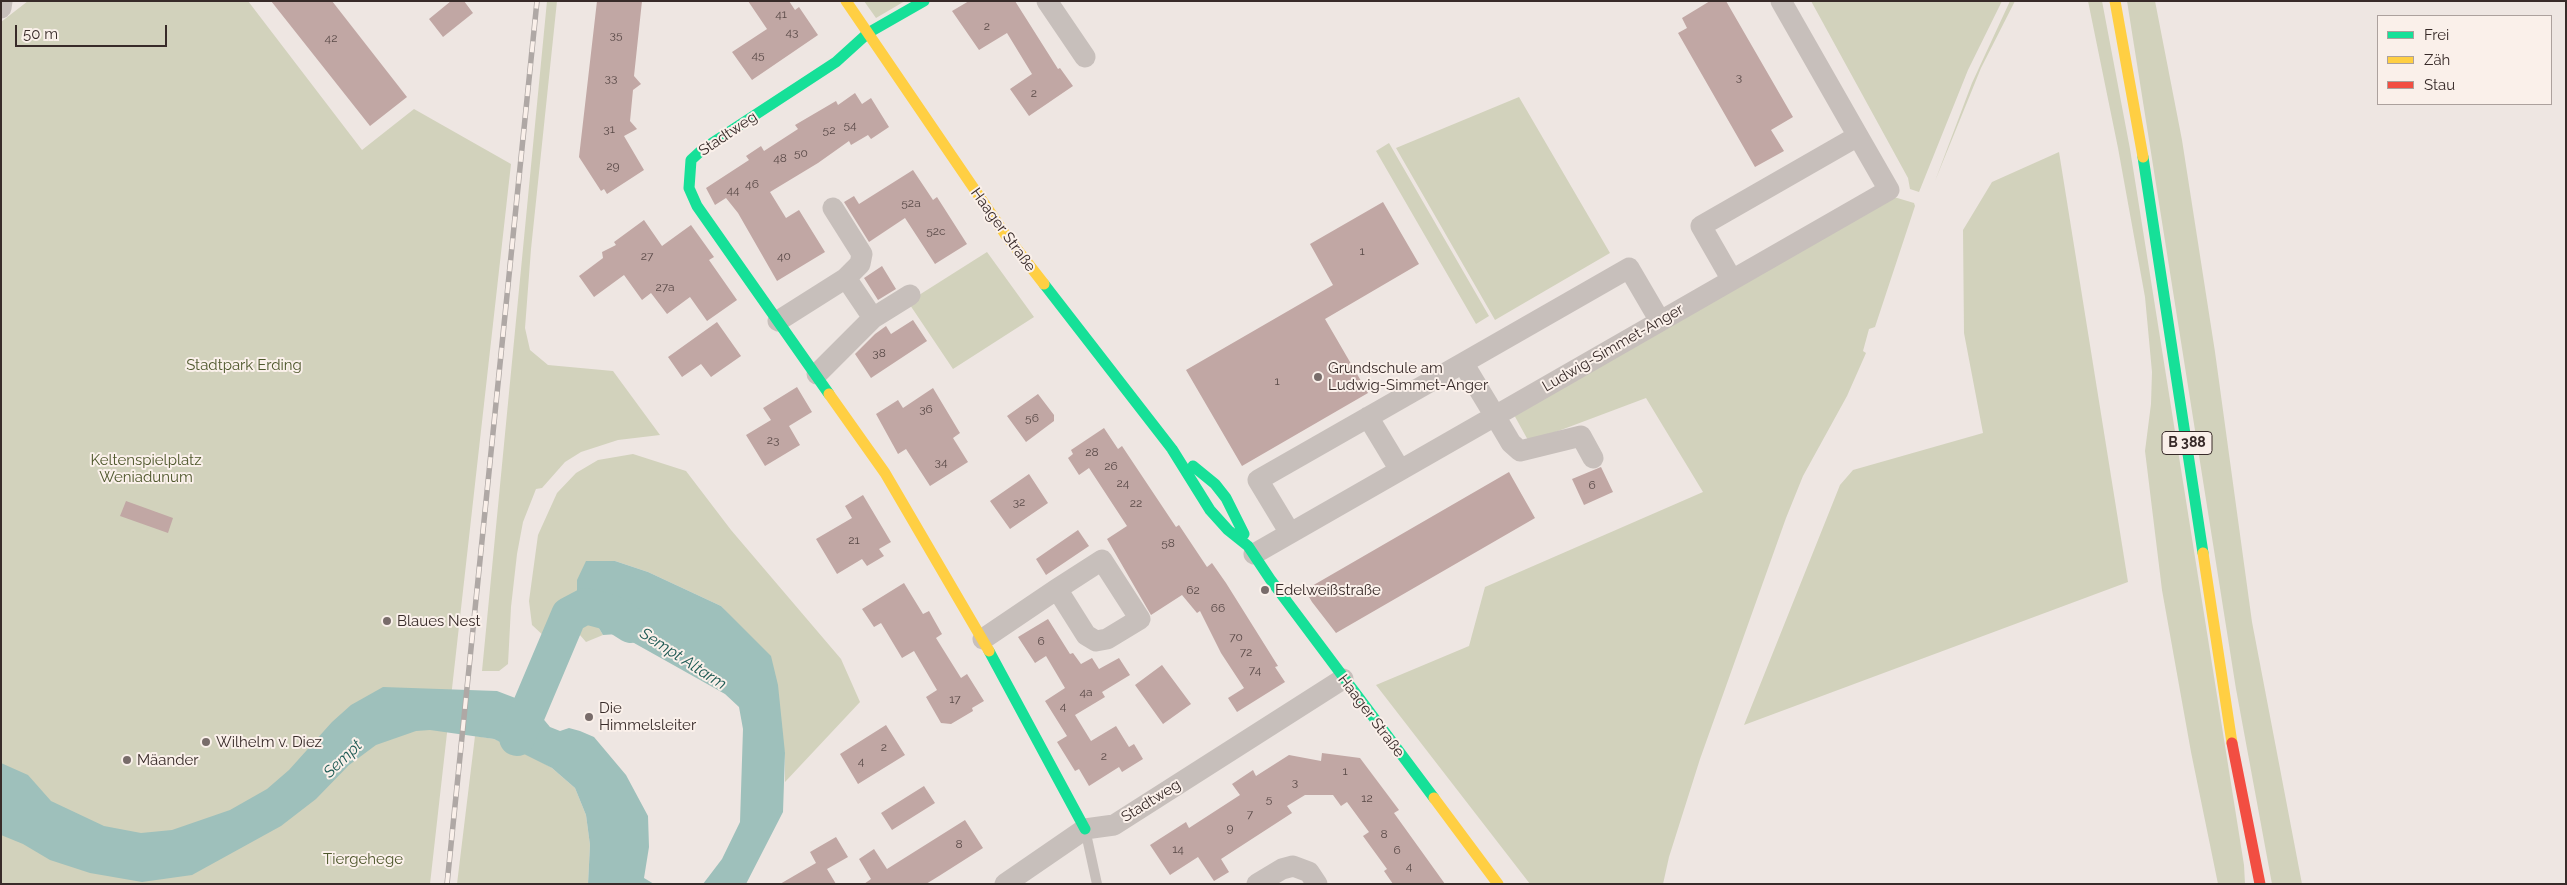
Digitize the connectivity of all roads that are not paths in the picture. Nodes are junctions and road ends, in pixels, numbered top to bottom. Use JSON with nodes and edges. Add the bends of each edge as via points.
{"nodes":[{"id":1,"x":2,"y":1,"type":"edge"},
{"id":2,"x":846,"y":1,"type":"edge"},
{"id":3,"x":924,"y":1,"type":"edge"},
{"id":4,"x":1047,"y":1,"type":"edge"},
{"id":5,"x":1781,"y":1,"type":"edge"},
{"id":6,"x":2115,"y":1,"type":"edge"},
{"id":7,"x":1,"y":8,"type":"edge"},
{"id":8,"x":868,"y":33,"type":"junction"},
{"id":9,"x":1085,"y":58,"type":"dead end"},
{"id":10,"x":1858,"y":136,"type":"junction"},
{"id":11,"x":833,"y":208,"type":"dead end"},
{"id":12,"x":846,"y":278,"type":"junction"},
{"id":13,"x":1732,"y":280,"type":"junction"},
{"id":14,"x":910,"y":295,"type":"dead end"},
{"id":15,"x":873,"y":318,"type":"junction"},
{"id":16,"x":778,"y":321,"type":"junction"},
{"id":17,"x":1660,"y":321,"type":"junction"},
{"id":18,"x":1463,"y":363,"type":"junction"},
{"id":19,"x":817,"y":374,"type":"junction"},
{"id":20,"x":1495,"y":416,"type":"junction"},
{"id":21,"x":1368,"y":417,"type":"junction"},
{"id":22,"x":1172,"y":450,"type":"junction"},
{"id":23,"x":1593,"y":458,"type":"dead end"},
{"id":24,"x":1400,"y":470,"type":"junction"},
{"id":25,"x":1290,"y":533,"type":"junction"},
{"id":26,"x":1251,"y":550,"type":"junction"},
{"id":27,"x":1057,"y":589,"type":"dead end"},
{"id":28,"x":983,"y":639,"type":"junction"},
{"id":29,"x":1343,"y":679,"type":"junction"},
{"id":30,"x":1085,"y":828,"type":"junction"},
{"id":31,"x":1005,"y":884,"type":"edge"},
{"id":32,"x":1097,"y":884,"type":"edge"},
{"id":33,"x":1257,"y":884,"type":"edge"},
{"id":34,"x":1317,"y":884,"type":"edge"},
{"id":35,"x":1498,"y":884,"type":"edge"},
{"id":36,"x":2260,"y":884,"type":"edge"}],
"edges":[{"from":1,"to":7,"type":"street"},
{"from":2,"to":8,"type":"street","name":"Haager Straße"},
{"from":3,"to":8,"type":"street"},
{"from":4,"to":9,"type":"street"},
{"from":5,"to":10,"type":"street","name":"Ludwig-Simmet-Anger"},
{"from":6,"to":36,"type":"street","number":"B 388","via":[[2151,198],[2232,737]]},
{"from":8,"to":16,"type":"street","name":"Stadtweg","via":[[836,62],[691,160],[689,188],[697,206]]},
{"from":8,"to":22,"type":"street","name":"Haager Straße","via":[[1005,234]]},
{"from":10,"to":13,"type":"street","name":"Ludwig-Simmet-Anger","via":[[1889,190]]},
{"from":10,"to":13,"type":"street","via":[[1701,226]]},
{"from":11,"to":12,"type":"street","via":[[862,254],[860,264]]},
{"from":12,"to":15,"type":"street"},
{"from":12,"to":16,"type":"street"},
{"from":13,"to":17,"type":"street","name":"Ludwig-Simmet-Anger"},
{"from":14,"to":15,"type":"street"},
{"from":15,"to":19,"type":"street"},
{"from":16,"to":19,"type":"street","name":"Stadtweg"},
{"from":17,"to":18,"type":"street","via":[[1628,268]]},
{"from":17,"to":20,"type":"street","name":"Ludwig-Simmet-Anger"},
{"from":18,"to":20,"type":"street"},
{"from":18,"to":21,"type":"street"},
{"from":19,"to":28,"type":"street","name":"Stadtweg","via":[[885,473]]},
{"from":20,"to":23,"type":"street","via":[[1520,452],[1581,436]]},
{"from":20,"to":24,"type":"street","name":"Ludwig-Simmet-Anger"},
{"from":21,"to":24,"type":"street"},
{"from":21,"to":25,"type":"street","via":[[1258,480]]},
{"from":22,"to":26,"type":"street","name":"Haager Straße","via":[[1210,510]]},
{"from":22,"to":26,"type":"street","name":"Haager Straße","via":[[1220,491],[1241,525]]},
{"from":24,"to":25,"type":"street","name":"Ludwig-Simmet-Anger"},
{"from":25,"to":26,"type":"street","name":"Ludwig-Simmet-Anger"},
{"from":26,"to":29,"type":"street","name":"Haager Straße"},
{"from":27,"to":28,"type":"street"},
{"from":28,"to":30,"type":"street","name":"Stadtweg"},
{"from":29,"to":30,"type":"street","name":"Stadtweg","via":[[1114,825]]},
{"from":29,"to":35,"type":"street","name":"Haager Straße"},
{"from":30,"to":31,"type":"street"},
{"from":30,"to":32,"type":"lane"},
{"from":33,"to":34,"type":"street","via":[[1293,866],[1305,869]]}]}
